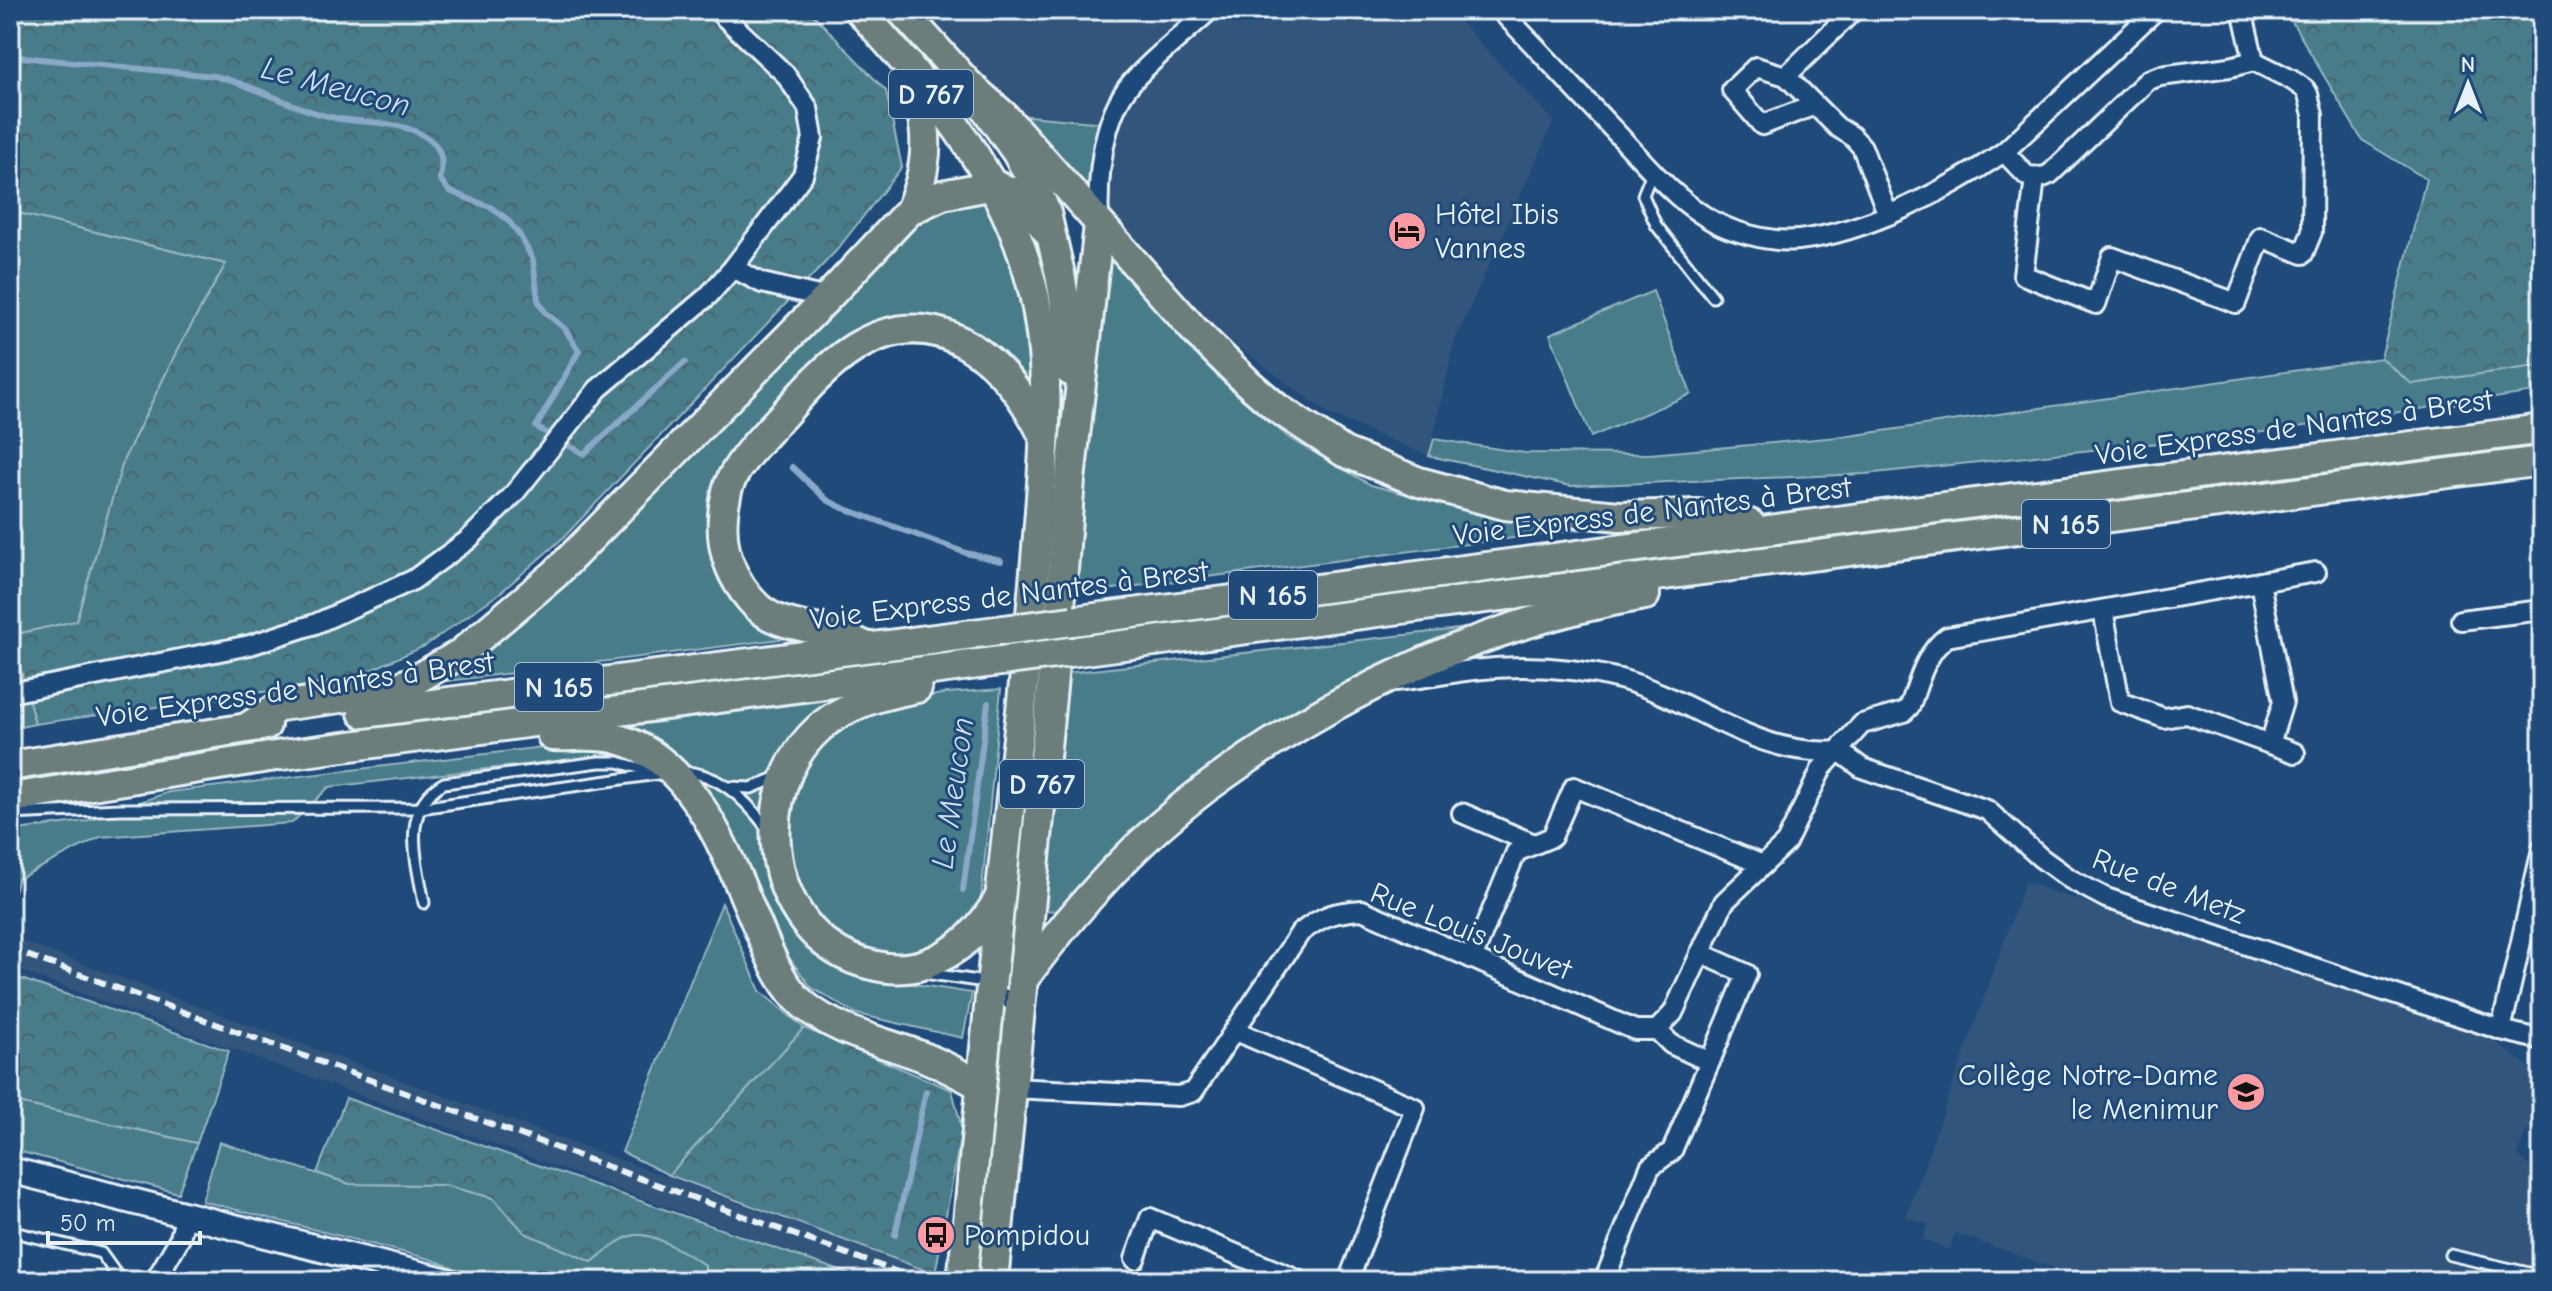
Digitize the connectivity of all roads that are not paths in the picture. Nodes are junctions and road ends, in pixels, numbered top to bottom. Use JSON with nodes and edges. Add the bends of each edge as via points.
{"nodes":[{"id":1,"x":717,"y":10,"type":"edge"},
{"id":2,"x":859,"y":10,"type":"edge"},
{"id":3,"x":901,"y":10,"type":"edge"},
{"id":4,"x":1210,"y":10,"type":"edge"},
{"id":5,"x":1500,"y":10,"type":"edge"},
{"id":6,"x":1854,"y":10,"type":"edge"},
{"id":7,"x":2156,"y":10,"type":"edge"},
{"id":8,"x":2242,"y":10,"type":"edge"},
{"id":9,"x":2254,"y":61,"type":"junction"},
{"id":10,"x":908,"y":64,"type":"junction"},
{"id":11,"x":1786,"y":76,"type":"junction"},
{"id":12,"x":968,"y":84,"type":"junction"},
{"id":13,"x":1815,"y":105,"type":"junction"},
{"id":14,"x":2004,"y":152,"type":"junction"},
{"id":15,"x":1653,"y":170,"type":"junction"},
{"id":16,"x":2035,"y":178,"type":"junction"},
{"id":17,"x":994,"y":185,"type":"junction"},
{"id":18,"x":910,"y":210,"type":"junction"},
{"id":19,"x":1888,"y":215,"type":"junction"},
{"id":20,"x":1099,"y":225,"type":"junction"},
{"id":21,"x":1048,"y":232,"type":"junction"},
{"id":22,"x":733,"y":268,"type":"junction"},
{"id":23,"x":1713,"y":297,"type":"dead end"},
{"id":24,"x":827,"y":298,"type":"junction"},
{"id":25,"x":2542,"y":429,"type":"edge"},
{"id":26,"x":1044,"y":437,"type":"junction"},
{"id":27,"x":2542,"y":461,"type":"edge"},
{"id":28,"x":1070,"y":480,"type":"junction"},
{"id":29,"x":1775,"y":528,"type":"junction"},
{"id":30,"x":1787,"y":559,"type":"junction"},
{"id":31,"x":2316,"y":572,"type":"dead end"},
{"id":32,"x":2260,"y":582,"type":"junction"},
{"id":33,"x":2103,"y":610,"type":"junction"},
{"id":34,"x":2542,"y":610,"type":"edge"},
{"id":35,"x":2461,"y":620,"type":"dead end"},
{"id":36,"x":870,"y":648,"type":"junction"},
{"id":37,"x":968,"y":666,"type":"junction"},
{"id":38,"x":1383,"y":682,"type":"junction"},
{"id":39,"x":10,"y":693,"type":"edge"},
{"id":40,"x":521,"y":724,"type":"junction"},
{"id":41,"x":248,"y":727,"type":"junction"},
{"id":42,"x":2270,"y":744,"type":"junction"},
{"id":43,"x":1839,"y":751,"type":"junction"},
{"id":44,"x":2295,"y":753,"type":"dead end"},
{"id":45,"x":10,"y":766,"type":"edge"},
{"id":46,"x":666,"y":773,"type":"junction"},
{"id":47,"x":785,"y":774,"type":"junction"},
{"id":48,"x":727,"y":786,"type":"junction"},
{"id":49,"x":10,"y":798,"type":"edge"},
{"id":50,"x":420,"y":808,"type":"junction"},
{"id":51,"x":1462,"y":813,"type":"dead end"},
{"id":52,"x":10,"y":814,"type":"edge"},
{"id":53,"x":774,"y":838,"type":"junction"},
{"id":54,"x":1534,"y":844,"type":"junction"},
{"id":55,"x":2542,"y":849,"type":"edge"},
{"id":56,"x":1763,"y":865,"type":"junction"},
{"id":57,"x":1000,"y":897,"type":"junction"},
{"id":58,"x":424,"y":903,"type":"dead end"},
{"id":59,"x":1700,"y":953,"type":"junction"},
{"id":60,"x":1472,"y":959,"type":"junction"},
{"id":61,"x":900,"y":970,"type":"junction"},
{"id":62,"x":1022,"y":981,"type":"junction"},
{"id":63,"x":991,"y":988,"type":"junction"},
{"id":64,"x":1008,"y":1012,"type":"dead end"},
{"id":65,"x":1657,"y":1030,"type":"junction"},
{"id":66,"x":2501,"y":1030,"type":"junction"},
{"id":67,"x":1236,"y":1031,"type":"junction"},
{"id":68,"x":2542,"y":1040,"type":"edge"},
{"id":69,"x":1710,"y":1062,"type":"junction"},
{"id":70,"x":980,"y":1085,"type":"junction"},
{"id":71,"x":1011,"y":1088,"type":"junction"},
{"id":72,"x":10,"y":1170,"type":"edge"},
{"id":73,"x":186,"y":1214,"type":"junction"},
{"id":74,"x":10,"y":1231,"type":"edge"},
{"id":75,"x":2450,"y":1255,"type":"dead end"},
{"id":76,"x":1135,"y":1259,"type":"dead end"},
{"id":77,"x":2542,"y":1276,"type":"edge"},
{"id":78,"x":121,"y":1281,"type":"edge"},
{"id":79,"x":155,"y":1281,"type":"edge"},
{"id":80,"x":447,"y":1281,"type":"edge"},
{"id":81,"x":962,"y":1281,"type":"edge"},
{"id":82,"x":993,"y":1281,"type":"edge"},
{"id":83,"x":1300,"y":1281,"type":"edge"},
{"id":84,"x":1348,"y":1281,"type":"edge"},
{"id":85,"x":1604,"y":1281,"type":"edge"}],
"edges":[{"from":1,"to":22,"type":"street","via":[[785,74],[808,108],[813,138],[803,175]]},
{"from":2,"to":10,"type":"main road","number":"D 767"},
{"from":3,"to":12,"type":"main road","number":"D 767"},
{"from":4,"to":20,"type":"street","via":[[1120,100],[1103,150]]},
{"from":5,"to":15,"type":"street"},
{"from":6,"to":11,"type":"street"},
{"from":7,"to":14,"type":"street"},
{"from":8,"to":9,"type":"street"},
{"from":9,"to":16,"type":"street","via":[[2148,80],[2050,174]]},
{"from":9,"to":16,"type":"street","via":[[2308,94],[2313,115],[2312,232],[2303,254],[2261,237],[2236,303],[2112,257],[2096,304],[2023,275]]},
{"from":10,"to":17,"type":"main road","number":"D 767"},
{"from":10,"to":18,"type":"main road","via":[[927,144]]},
{"from":11,"to":13,"type":"street"},
{"from":11,"to":13,"type":"street","via":[[1756,67],[1732,90],[1762,125]]},
{"from":12,"to":20,"type":"main road","via":[[1004,116]]},
{"from":12,"to":21,"type":"main road","number":"D 767","via":[[1034,183]]},
{"from":13,"to":19,"type":"street","via":[[1862,147]]},
{"from":14,"to":16,"type":"street"},
{"from":14,"to":19,"type":"street"},
{"from":15,"to":19,"type":"street","via":[[1692,208],[1731,230],[1764,238],[1807,239]]},
{"from":15,"to":23,"type":"lane","via":[[1643,195],[1656,225]]},
{"from":17,"to":18,"type":"main road","via":[[942,195]]},
{"from":17,"to":21,"type":"main road","via":[[1018,194]]},
{"from":17,"to":26,"type":"main road","number":"D 767","via":[[1015,231],[1037,308],[1046,389]]},
{"from":18,"to":24,"type":"main road"},
{"from":20,"to":28,"type":"main road"},
{"from":20,"to":29,"type":"main road","via":[[1257,391],[1344,452],[1505,505],[1619,516],[1698,514]]},
{"from":21,"to":28,"type":"main road","number":"D 767","via":[[1060,274],[1069,344]]},
{"from":22,"to":24,"type":"street","via":[[762,283]]},
{"from":22,"to":39,"type":"street","via":[[708,296],[598,389],[513,495],[468,540],[413,580],[315,624],[250,645]]},
{"from":24,"to":41,"type":"main road","via":[[555,574],[460,654],[386,692],[280,706]]},
{"from":25,"to":29,"type":"main road","name":"Voie Express de Nantes à Brest","number":"N 165"},
{"from":26,"to":36,"type":"main road","via":[[1028,405],[994,363],[966,342],[917,329],[882,334],[854,348],[813,381],[752,449],[727,489],[722,534],[729,569],[751,602],[781,623],[838,634]]},
{"from":26,"to":57,"type":"main road","number":"D 767","via":[[1033,600]]},
{"from":27,"to":30,"type":"main road","number":"N 165"},
{"from":28,"to":62,"type":"main road","number":"D 767"},
{"from":29,"to":36,"type":"main road","name":"Voie Express de Nantes à Brest","number":"N 165","bridge":true},
{"from":30,"to":37,"type":"main road","number":"N 165","bridge":true},
{"from":30,"to":38,"type":"main road","via":[[1758,579],[1624,599],[1518,626]]},
{"from":31,"to":32,"type":"street"},
{"from":32,"to":33,"type":"street"},
{"from":32,"to":42,"type":"street","via":[[2283,702]]},
{"from":33,"to":42,"type":"street","via":[[2120,702],[2164,718],[2187,714]]},
{"from":33,"to":43,"type":"street","via":[[1947,637],[1930,654],[1910,706],[1862,724]]},
{"from":34,"to":35,"type":"street"},
{"from":36,"to":41,"type":"main road","name":"Voie Express de Nantes à Brest","number":"N 165"},
{"from":37,"to":40,"type":"main road","number":"N 165"},
{"from":37,"to":47,"type":"main road","via":[[932,686],[839,713],[807,741]]},
{"from":38,"to":43,"type":"street","via":[[1473,670],[1559,668],[1649,689],[1776,746]]},
{"from":38,"to":62,"type":"main road","via":[[1319,715],[1204,790],[1100,885]]},
{"from":40,"to":46,"type":"main road","via":[[553,736],[620,740],[647,751]]},
{"from":40,"to":49,"type":"main road","number":"N 165"},
{"from":41,"to":45,"type":"main road","name":"Voie Express de Nantes à Brest","number":"N 165"},
{"from":42,"to":44,"type":"street"},
{"from":43,"to":56,"type":"street","via":[[1822,768],[1786,843]]},
{"from":43,"to":66,"type":"street","name":"Rue de Metz","via":[[1862,768],[1987,810],[2041,858],[2106,898]]},
{"from":46,"to":48,"type":"lane","via":[[701,773]]},
{"from":46,"to":50,"type":"lane"},
{"from":46,"to":50,"type":"lane","via":[[599,762],[444,783],[431,790]]},
{"from":46,"to":70,"type":"main road","via":[[721,841],[780,978],[804,1005],[844,1028],[924,1057]]},
{"from":47,"to":48,"type":"lane","via":[[751,788]]},
{"from":47,"to":53,"type":"main road"},
{"from":48,"to":53,"type":"lane"},
{"from":50,"to":52,"type":"lane"},
{"from":50,"to":58,"type":"lane","via":[[414,840]]},
{"from":51,"to":54,"type":"street"},
{"from":53,"to":61,"type":"main road","via":[[784,885],[819,936],[858,962]]},
{"from":54,"to":56,"type":"street","via":[[1552,837],[1574,787]]},
{"from":54,"to":60,"type":"street","via":[[1516,852]]},
{"from":55,"to":66,"type":"street"},
{"from":56,"to":59,"type":"street","via":[[1724,902]]},
{"from":57,"to":61,"type":"main road","via":[[985,923],[961,945],[941,959]]},
{"from":57,"to":63,"type":"main road","number":"D 767"},
{"from":59,"to":65,"type":"street","via":[[1673,1013]]},
{"from":59,"to":69,"type":"street","via":[[1747,974]]},
{"from":60,"to":65,"type":"street","name":"Rue Louis Jouvet","via":[[1635,1030]]},
{"from":60,"to":67,"type":"street","name":"Rue Louis Jouvet","via":[[1362,910],[1335,912],[1300,933]]},
{"from":61,"to":63,"type":"lane","via":[[978,981]]},
{"from":62,"to":71,"type":"main road","number":"D 767","via":[[1011,1034]]},
{"from":63,"to":64,"type":"lane","via":[[1009,996]]},
{"from":63,"to":70,"type":"main road","number":"D 767"},
{"from":65,"to":69,"type":"street","via":[[1671,1044]]},
{"from":66,"to":68,"type":"street","name":"Rue de Metz"},
{"from":67,"to":71,"type":"street","name":"Rue Louis Jouvet","via":[[1201,1084],[1179,1096]]},
{"from":67,"to":84,"type":"street","via":[[1415,1108]]},
{"from":69,"to":85,"type":"street","via":[[1672,1151],[1650,1167]]},
{"from":70,"to":81,"type":"main road","number":"D 767"},
{"from":71,"to":82,"type":"main road","number":"D 767"},
{"from":72,"to":73,"type":"main road"},
{"from":73,"to":79,"type":"street","via":[[180,1238]]},
{"from":73,"to":80,"type":"main road"},
{"from":74,"to":78,"type":"lane","via":[[101,1253]]},
{"from":75,"to":77,"type":"lane"},
{"from":76,"to":83,"type":"street","via":[[1150,1218]]}]}
